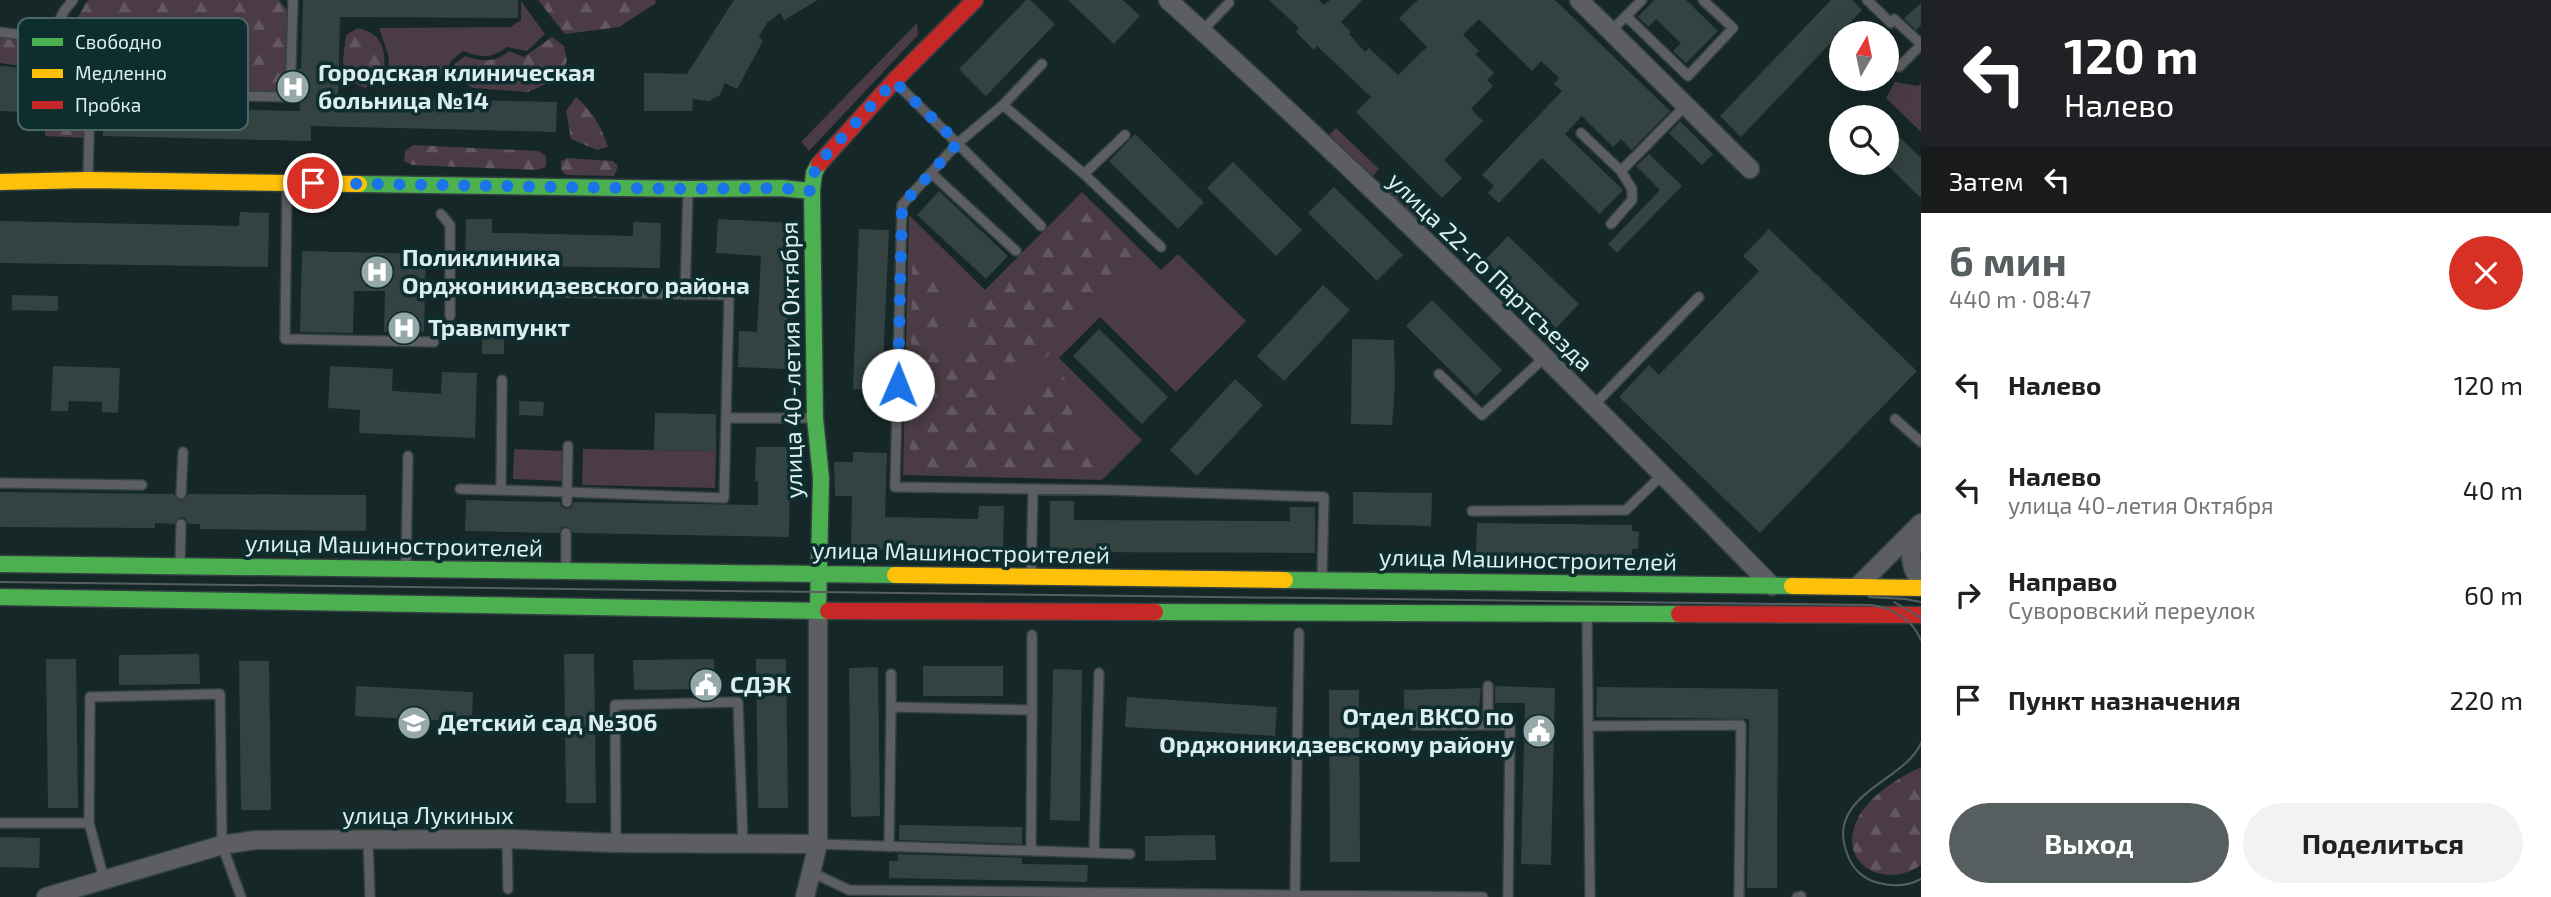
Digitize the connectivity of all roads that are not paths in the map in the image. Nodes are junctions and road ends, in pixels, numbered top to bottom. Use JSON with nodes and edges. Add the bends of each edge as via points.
{"nodes":[{"id":1,"x":73,"y":0,"type":"edge"},
{"id":2,"x":293,"y":0,"type":"edge"},
{"id":3,"x":975,"y":0,"type":"edge"},
{"id":4,"x":1168,"y":0,"type":"edge"},
{"id":5,"x":1579,"y":0,"type":"edge"},
{"id":6,"x":1642,"y":0,"type":"edge"},
{"id":7,"x":1703,"y":0,"type":"edge"},
{"id":8,"x":1867,"y":0,"type":"edge"},
{"id":9,"x":1229,"y":3,"type":"dead end"},
{"id":10,"x":1626,"y":16,"type":"junction"},
{"id":11,"x":60,"y":18,"type":"edge"},
{"id":12,"x":1202,"y":31,"type":"junction"},
{"id":13,"x":1611,"y":31,"type":"junction"},
{"id":14,"x":0,"y":32,"type":"edge"},
{"id":15,"x":18,"y":35,"type":"edge"},
{"id":16,"x":1921,"y":44,"type":"edge"},
{"id":17,"x":1042,"y":64,"type":"dead end"},
{"id":18,"x":1899,"y":67,"type":"dead end"},
{"id":19,"x":894,"y":81,"type":"junction"},
{"id":20,"x":248,"y":96,"type":"edge"},
{"id":21,"x":1003,"y":106,"type":"junction"},
{"id":22,"x":1684,"y":107,"type":"junction"},
{"id":23,"x":89,"y":130,"type":"edge"},
{"id":24,"x":1581,"y":133,"type":"dead end"},
{"id":25,"x":1125,"y":135,"type":"dead end"},
{"id":26,"x":958,"y":143,"type":"junction"},
{"id":27,"x":1750,"y":169,"type":"dead end"},
{"id":28,"x":1621,"y":171,"type":"junction"},
{"id":29,"x":930,"y":173,"type":"junction"},
{"id":30,"x":1084,"y":174,"type":"junction"},
{"id":31,"x":88,"y":180,"type":"junction"},
{"id":32,"x":0,"y":182,"type":"edge"},
{"id":33,"x":287,"y":183,"type":"junction"},
{"id":34,"x":688,"y":189,"type":"junction"},
{"id":35,"x":812,"y":191,"type":"junction"},
{"id":36,"x":441,"y":215,"type":"dead end"},
{"id":37,"x":1611,"y":224,"type":"dead end"},
{"id":38,"x":1041,"y":226,"type":"dead end"},
{"id":39,"x":1161,"y":247,"type":"dead end"},
{"id":40,"x":1016,"y":251,"type":"dead end"},
{"id":41,"x":450,"y":290,"type":"junction"},
{"id":42,"x":685,"y":295,"type":"junction"},
{"id":43,"x":1699,"y":297,"type":"dead end"},
{"id":44,"x":450,"y":316,"type":"dead end"},
{"id":45,"x":434,"y":342,"type":"dead end"},
{"id":46,"x":1544,"y":358,"type":"junction"},
{"id":47,"x":1439,"y":374,"type":"dead end"},
{"id":48,"x":502,"y":380,"type":"dead end"},
{"id":49,"x":1594,"y":405,"type":"junction"},
{"id":50,"x":726,"y":418,"type":"junction"},
{"id":51,"x":815,"y":418,"type":"junction"},
{"id":52,"x":1895,"y":419,"type":"dead end"},
{"id":53,"x":1921,"y":442,"type":"edge"},
{"id":54,"x":569,"y":446,"type":"dead end"},
{"id":55,"x":183,"y":452,"type":"dead end"},
{"id":56,"x":408,"y":456,"type":"dead end"},
{"id":57,"x":1663,"y":474,"type":"junction"},
{"id":58,"x":0,"y":483,"type":"edge"},
{"id":59,"x":142,"y":485,"type":"dead end"},
{"id":60,"x":460,"y":489,"type":"dead end"},
{"id":61,"x":501,"y":490,"type":"junction"},
{"id":62,"x":1033,"y":491,"type":"junction"},
{"id":63,"x":567,"y":492,"type":"junction"},
{"id":64,"x":181,"y":494,"type":"dead end"},
{"id":65,"x":567,"y":502,"type":"dead end"},
{"id":66,"x":1472,"y":511,"type":"dead end"},
{"id":67,"x":181,"y":524,"type":"dead end"},
{"id":68,"x":1918,"y":526,"type":"edge"},
{"id":69,"x":566,"y":533,"type":"dead end"},
{"id":70,"x":0,"y":564,"type":"edge"},
{"id":71,"x":180,"y":566,"type":"junction"},
{"id":72,"x":406,"y":569,"type":"junction"},
{"id":73,"x":566,"y":571,"type":"junction"},
{"id":74,"x":819,"y":574,"type":"junction"},
{"id":75,"x":1031,"y":576,"type":"junction"},
{"id":76,"x":1921,"y":579,"type":"edge"},
{"id":77,"x":1322,"y":580,"type":"junction"},
{"id":78,"x":1772,"y":586,"type":"junction"},
{"id":79,"x":1858,"y":586,"type":"junction"},
{"id":80,"x":1921,"y":588,"type":"edge"},
{"id":81,"x":0,"y":597,"type":"edge"},
{"id":82,"x":818,"y":609,"type":"junction"},
{"id":83,"x":1587,"y":612,"type":"junction"},
{"id":84,"x":1921,"y":615,"type":"edge"},
{"id":85,"x":1299,"y":633,"type":"dead end"},
{"id":86,"x":1032,"y":635,"type":"dead end"},
{"id":87,"x":1099,"y":673,"type":"dead end"},
{"id":88,"x":891,"y":674,"type":"dead end"},
{"id":89,"x":1488,"y":686,"type":"dead end"},
{"id":90,"x":891,"y":708,"type":"junction"},
{"id":91,"x":1032,"y":710,"type":"junction"},
{"id":92,"x":1413,"y":725,"type":"dead end"},
{"id":93,"x":1488,"y":725,"type":"junction"},
{"id":94,"x":1588,"y":726,"type":"junction"},
{"id":95,"x":0,"y":823,"type":"edge"},
{"id":96,"x":89,"y":823,"type":"junction"},
{"id":97,"x":507,"y":839,"type":"junction"},
{"id":98,"x":368,"y":841,"type":"junction"},
{"id":99,"x":616,"y":843,"type":"junction"},
{"id":100,"x":818,"y":844,"type":"junction"},
{"id":101,"x":222,"y":845,"type":"junction"},
{"id":102,"x":743,"y":845,"type":"junction"},
{"id":103,"x":889,"y":847,"type":"junction"},
{"id":104,"x":1031,"y":851,"type":"junction"},
{"id":105,"x":1094,"y":853,"type":"junction"},
{"id":106,"x":1129,"y":854,"type":"dead end"},
{"id":107,"x":811,"y":872,"type":"junction"},
{"id":108,"x":104,"y":879,"type":"junction"},
{"id":109,"x":508,"y":889,"type":"dead end"},
{"id":110,"x":849,"y":893,"type":"edge"},
{"id":111,"x":1184,"y":895,"type":"edge"},
{"id":112,"x":1295,"y":895,"type":"junction"},
{"id":113,"x":1256,"y":896,"type":"edge"},
{"id":114,"x":46,"y":897,"type":"edge"},
{"id":115,"x":242,"y":897,"type":"edge"},
{"id":116,"x":370,"y":897,"type":"edge"},
{"id":117,"x":806,"y":897,"type":"edge"},
{"id":118,"x":1483,"y":897,"type":"edge"},
{"id":119,"x":1508,"y":897,"type":"edge"},
{"id":120,"x":1590,"y":897,"type":"edge"},
{"id":121,"x":1739,"y":897,"type":"edge"}],
"edges":[{"from":1,"to":11,"type":"lane"},
{"from":2,"to":20,"type":"lane","via":[[290,97]]},
{"from":3,"to":19,"type":"main road","name":"улица 40-летия Октября"},
{"from":4,"to":12,"type":"street","name":"улица 22-го Партсъезда"},
{"from":5,"to":13,"type":"street"},
{"from":6,"to":10,"type":"lane"},
{"from":7,"to":10,"type":"lane","via":[[1733,28],[1688,76]]},
{"from":8,"to":16,"type":"lane"},
{"from":9,"to":12,"type":"lane"},
{"from":10,"to":13,"type":"lane"},
{"from":12,"to":46,"type":"street","name":"улица 22-го Партсъезда"},
{"from":13,"to":22,"type":"street"},
{"from":14,"to":15,"type":"lane"},
{"from":16,"to":18,"type":"lane"},
{"from":17,"to":21,"type":"lane"},
{"from":19,"to":26,"type":"lane"},
{"from":19,"to":35,"type":"main road","name":"улица 40-летия Октября","via":[[823,158],[814,173]]},
{"from":21,"to":26,"type":"lane"},
{"from":21,"to":30,"type":"lane"},
{"from":22,"to":27,"type":"street"},
{"from":22,"to":28,"type":"lane"},
{"from":23,"to":31,"type":"lane"},
{"from":24,"to":28,"type":"lane"},
{"from":25,"to":30,"type":"lane"},
{"from":26,"to":29,"type":"lane"},
{"from":26,"to":38,"type":"lane"},
{"from":28,"to":37,"type":"lane","via":[[1632,189],[1632,200]]},
{"from":29,"to":40,"type":"lane"},
{"from":29,"to":62,"type":"lane","via":[[902,205],[895,487]]},
{"from":30,"to":39,"type":"lane"},
{"from":31,"to":32,"type":"main road"},
{"from":31,"to":33,"type":"main road"},
{"from":33,"to":34,"type":"main road"},
{"from":33,"to":45,"type":"lane","via":[[285,339]]},
{"from":34,"to":35,"type":"main road"},
{"from":34,"to":42,"type":"lane"},
{"from":35,"to":51,"type":"main road","name":"улица 40-летия Октября"},
{"from":36,"to":41,"type":"lane","via":[[450,225]]},
{"from":41,"to":42,"type":"lane"},
{"from":41,"to":44,"type":"lane"},
{"from":42,"to":50,"type":"lane","via":[[729,295]]},
{"from":43,"to":49,"type":"lane"},
{"from":46,"to":47,"type":"lane","via":[[1482,415]]},
{"from":46,"to":49,"type":"street","name":"улица 22-го Партсъезда"},
{"from":48,"to":61,"type":"lane"},
{"from":49,"to":57,"type":"street","name":"улица 22-го Партсъезда"},
{"from":50,"to":51,"type":"lane"},
{"from":50,"to":63,"type":"lane","via":[[724,498]]},
{"from":51,"to":74,"type":"main road","name":"улица 40-летия Октября","via":[[821,478]]},
{"from":52,"to":53,"type":"lane"},
{"from":54,"to":63,"type":"lane"},
{"from":55,"to":64,"type":"lane"},
{"from":56,"to":72,"type":"lane"},
{"from":57,"to":66,"type":"lane","via":[[1626,510]]},
{"from":57,"to":78,"type":"street","name":"улица 22-го Партсъезда"},
{"from":58,"to":59,"type":"lane"},
{"from":60,"to":61,"type":"lane"},
{"from":61,"to":63,"type":"lane"},
{"from":62,"to":75,"type":"lane"},
{"from":62,"to":77,"type":"lane","via":[[1324,497]]},
{"from":63,"to":65,"type":"lane"},
{"from":67,"to":71,"type":"lane"},
{"from":68,"to":76,"type":"street","via":[[1912,564]]},
{"from":68,"to":79,"type":"street"},
{"from":69,"to":73,"type":"lane"},
{"from":70,"to":71,"type":"main road","name":"улица Машиностроителей"},
{"from":71,"to":72,"type":"main road","name":"улица Машиностроителей"},
{"from":72,"to":73,"type":"main road","name":"улица Машиностроителей"},
{"from":73,"to":74,"type":"main road","name":"улица Машиностроителей"},
{"from":74,"to":75,"type":"main road","name":"улица Машиностроителей"},
{"from":74,"to":82,"type":"main road","name":"улица 40-летия Октября"},
{"from":75,"to":77,"type":"main road","name":"улица Машиностроителей"},
{"from":77,"to":78,"type":"main road","name":"улица Машиностроителей"},
{"from":78,"to":79,"type":"main road","name":"улица Машиностроителей"},
{"from":79,"to":80,"type":"main road","name":"улица Машиностроителей"},
{"from":81,"to":82,"type":"main road","name":"улица Машиностроителей"},
{"from":82,"to":83,"type":"main road","name":"улица Машиностроителей"},
{"from":82,"to":100,"type":"street"},
{"from":83,"to":84,"type":"main road","name":"улица Машиностроителей"},
{"from":83,"to":94,"type":"lane"},
{"from":85,"to":112,"type":"lane"},
{"from":86,"to":91,"type":"lane"},
{"from":87,"to":105,"type":"lane"},
{"from":88,"to":90,"type":"lane"},
{"from":89,"to":93,"type":"lane"},
{"from":90,"to":91,"type":"lane"},
{"from":90,"to":103,"type":"lane"},
{"from":91,"to":104,"type":"lane"},
{"from":92,"to":93,"type":"lane"},
{"from":93,"to":119,"type":"lane","via":[[1510,725]]},
{"from":94,"to":120,"type":"lane"},
{"from":94,"to":121,"type":"lane","via":[[1741,725]]},
{"from":95,"to":96,"type":"lane"},
{"from":96,"to":101,"type":"lane","via":[[90,697],[220,694]]},
{"from":96,"to":108,"type":"lane"},
{"from":97,"to":98,"type":"street","name":"улица Лукиных"},
{"from":97,"to":99,"type":"street","name":"улица Лукиных"},
{"from":97,"to":109,"type":"lane"},
{"from":98,"to":101,"type":"street","name":"улица Лукиных","via":[[256,840]]},
{"from":98,"to":116,"type":"lane"},
{"from":99,"to":102,"type":"street","name":"улица Лукиных"},
{"from":99,"to":102,"type":"lane","via":[[615,705],[738,702]]},
{"from":100,"to":102,"type":"street","name":"улица Лукиных"},
{"from":100,"to":103,"type":"lane"},
{"from":100,"to":107,"type":"street"},
{"from":101,"to":108,"type":"street","name":"улица Лукиных"},
{"from":101,"to":115,"type":"lane"},
{"from":103,"to":104,"type":"lane"},
{"from":104,"to":105,"type":"lane"},
{"from":105,"to":106,"type":"lane"},
{"from":107,"to":110,"type":"lane"},
{"from":107,"to":117,"type":"street"},
{"from":108,"to":114,"type":"street","name":"улица Лукиных"},
{"from":110,"to":111,"type":"lane"},
{"from":111,"to":113,"type":"lane"},
{"from":112,"to":113,"type":"lane"},
{"from":112,"to":118,"type":"lane"}]}
